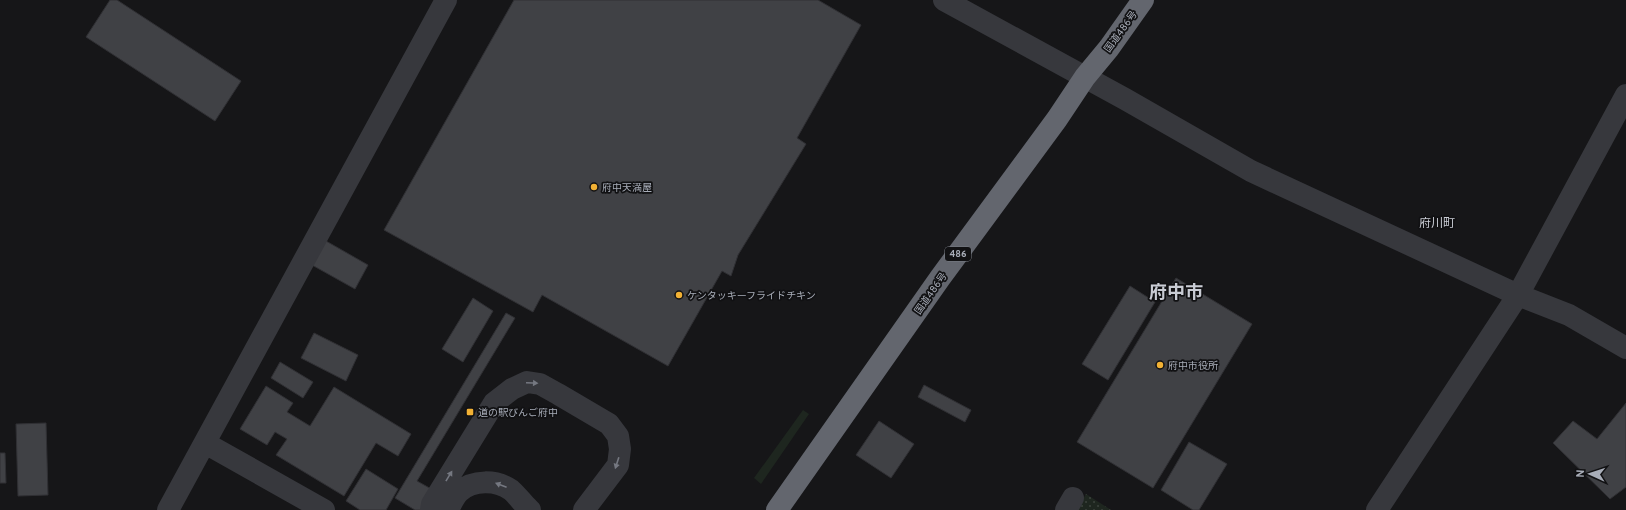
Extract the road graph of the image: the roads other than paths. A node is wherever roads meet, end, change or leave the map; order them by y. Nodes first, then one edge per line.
1 (446, 0) edge
2 (944, 0) edge
3 (1143, 0) edge
4 (1084, 77) junction
5 (1626, 95) edge
6 (1518, 295) junction
7 (1626, 348) edge
8 (205, 443) junction
9 (168, 510) edge
10 (324, 510) edge
11 (432, 510) edge
12 (448, 510) edge
13 (530, 510) edge
14 (584, 510) edge
15 (777, 510) edge
16 (1377, 510) edge

1 - 8 street
2 - 4 street
3 - 4 highway, 国道486号 / 486
4 - 6 street
4 - 15 highway, 国道486号 / 486
5 - 6 street
6 - 7 street
6 - 16 street
8 - 9 street
8 - 10 street
11 -> 14 street
13 -> 12 street

